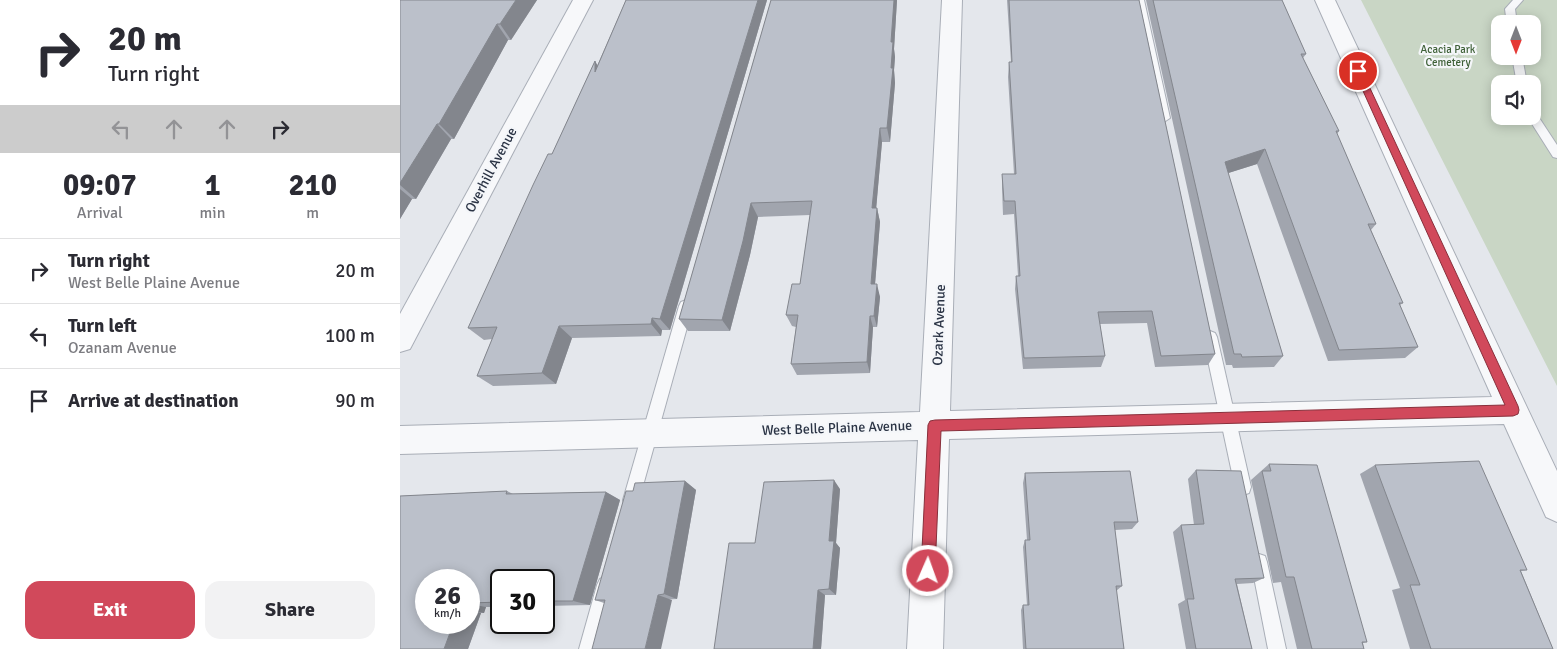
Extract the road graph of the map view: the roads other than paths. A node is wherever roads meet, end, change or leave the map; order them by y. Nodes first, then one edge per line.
1 (583, 0) edge
2 (952, 0) edge
3 (1139, 0) edge
4 (1325, 0) edge
5 (1518, 0) edge
6 (1511, 15) edge
7 (1538, 125) edge
8 (1168, 134) edge
9 (1557, 154) edge
10 (691, 288) edge
11 (1208, 327) edge
12 (400, 340) edge
13 (1513, 410) junction
14 (1228, 418) junction
15 (935, 425) junction
16 (650, 433) junction
17 (400, 440) edge
18 (1246, 504) edge
19 (1557, 506) edge
20 (628, 509) edge
21 (1257, 553) edge
22 (609, 574) edge
23 (588, 649) edge
24 (925, 649) edge
25 (1277, 649) edge

1 - 12 street, Overhill Avenue
2 - 15 street, Ozark Avenue
3 - 8 lane
4 - 13 street
5 - 6 lane
7 - 9 lane
10 - 16 lane
11 - 14 lane
13 - 14 street, West Belle Plaine Avenue
13 - 19 street
14 - 15 street, West Belle Plaine Avenue
14 - 18 lane
15 - 16 street, West Belle Plaine Avenue
15 - 24 street, Ozark Avenue
16 - 17 street, West Belle Plaine Avenue
16 - 20 lane
21 - 25 lane
22 - 23 lane

